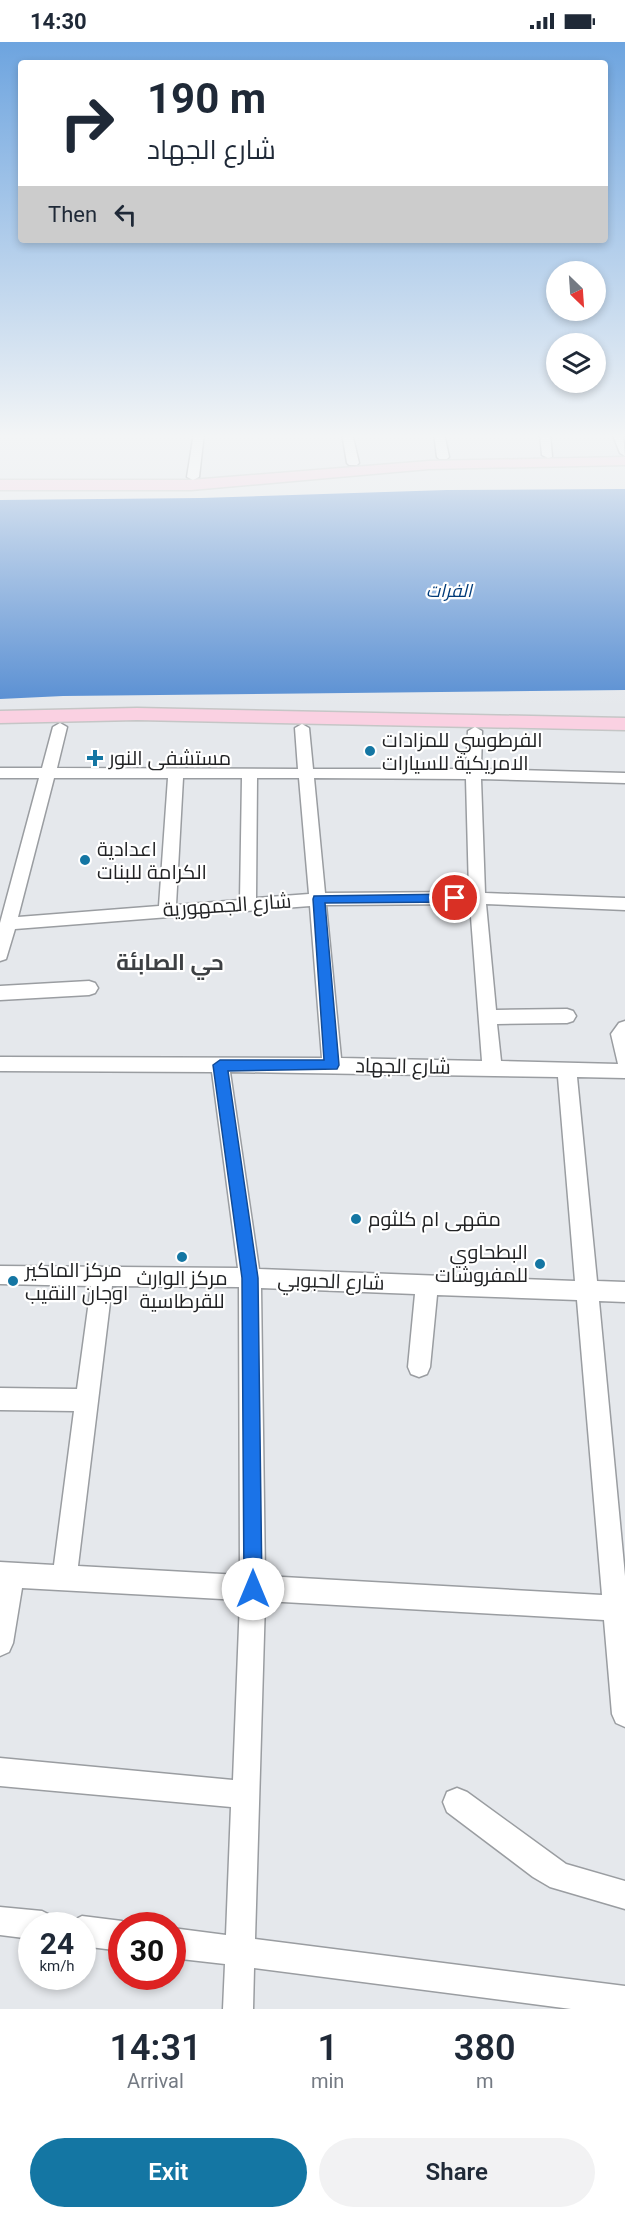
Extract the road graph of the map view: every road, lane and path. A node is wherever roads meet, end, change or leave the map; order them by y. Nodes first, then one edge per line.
1 (0, 717) edge
2 (394, 724) junction
3 (625, 724) edge
4 (60, 727) junction
5 (302, 728) junction
6 (0, 729) edge
7 (475, 731) junction
8 (625, 735) edge
9 (0, 772) edge
10 (49, 772) junction
11 (176, 773) junction
12 (250, 774) junction
13 (307, 774) junction
14 (472, 774) junction
15 (625, 778) edge
16 (478, 898) junction
17 (319, 899) junction
18 (248, 903) junction
19 (625, 904) edge
20 (167, 909) junction
21 (8, 924) junction
22 (0, 955) edge
23 (89, 988) dead end
24 (0, 993) edge
25 (567, 1016) dead end
26 (488, 1017) junction
27 (625, 1028) edge
28 (625, 1059) edge
29 (0, 1064) edge
30 (220, 1065) junction
31 (332, 1065) junction
32 (492, 1067) junction
33 (567, 1069) junction
34 (625, 1071) edge
35 (0, 1275) edge
36 (103, 1275) junction
37 (250, 1278) junction
38 (427, 1283) junction
39 (588, 1290) junction
40 (625, 1292) edge
41 (419, 1367) dead end
42 (0, 1399) edge
43 (87, 1400) junction
44 (6, 1575) edge
45 (64, 1579) junction
46 (253, 1589) junction
47 (620, 1608) edge
48 (0, 1643) edge
49 (625, 1714) edge
50 (0, 1772) edge
51 (246, 1795) junction
52 (457, 1802) dead end
53 (625, 1895) edge
54 (0, 1921) edge
55 (18, 1923) edge
56 (186, 1945) edge
57 (241, 1952) junction
58 (625, 2001) edge
59 (237, 2009) edge

1 - 2 main road
2 - 3 main road
2 - 5 main road
2 - 7 main road
4 - 5 main road
4 - 6 main road
4 - 10 street
5 - 13 street
7 - 8 main road
7 - 14 street
9 - 10 street
10 - 11 street
10 - 21 street
11 - 12 street
11 - 20 street
12 - 13 street
12 - 18 street
13 - 14 street
13 - 17 street
14 - 15 street
14 - 16 street
16 - 17 street, شارع الجمهورية
16 - 19 street, شارع الجمهورية
16 - 26 street
17 - 18 street, شارع الجمهورية
17 - 31 street
18 - 20 street, شارع الجمهورية
20 - 21 street, شارع الجمهورية
21 - 22 street
23 - 24 street
25 - 26 street
26 - 32 street
27 - 28 street
29 - 30 street, شارع الجهاد
30 - 31 street, شارع الجهاد
30 - 37 street
31 - 32 street, شارع الجهاد
32 - 33 street, شارع الجهاد
33 - 34 street, شارع الجهاد
33 - 39 street
35 - 36 street, شارع الحبوبي
36 - 37 street, شارع الحبوبي
36 - 43 street
37 - 38 street, شارع الحبوبي
37 - 46 street
38 - 39 street, شارع الحبوبي
38 - 41 street
39 - 40 street, شارع الحبوبي
39 - 47 street
42 - 43 street
43 - 45 street
44 - 45 street
44 - 48 street
45 - 46 street
46 - 47 street
46 - 51 street
47 - 49 street
50 - 51 street
51 - 57 street
52 - 53 street
54 - 55 street
56 - 57 street
57 - 58 street
57 - 59 street

